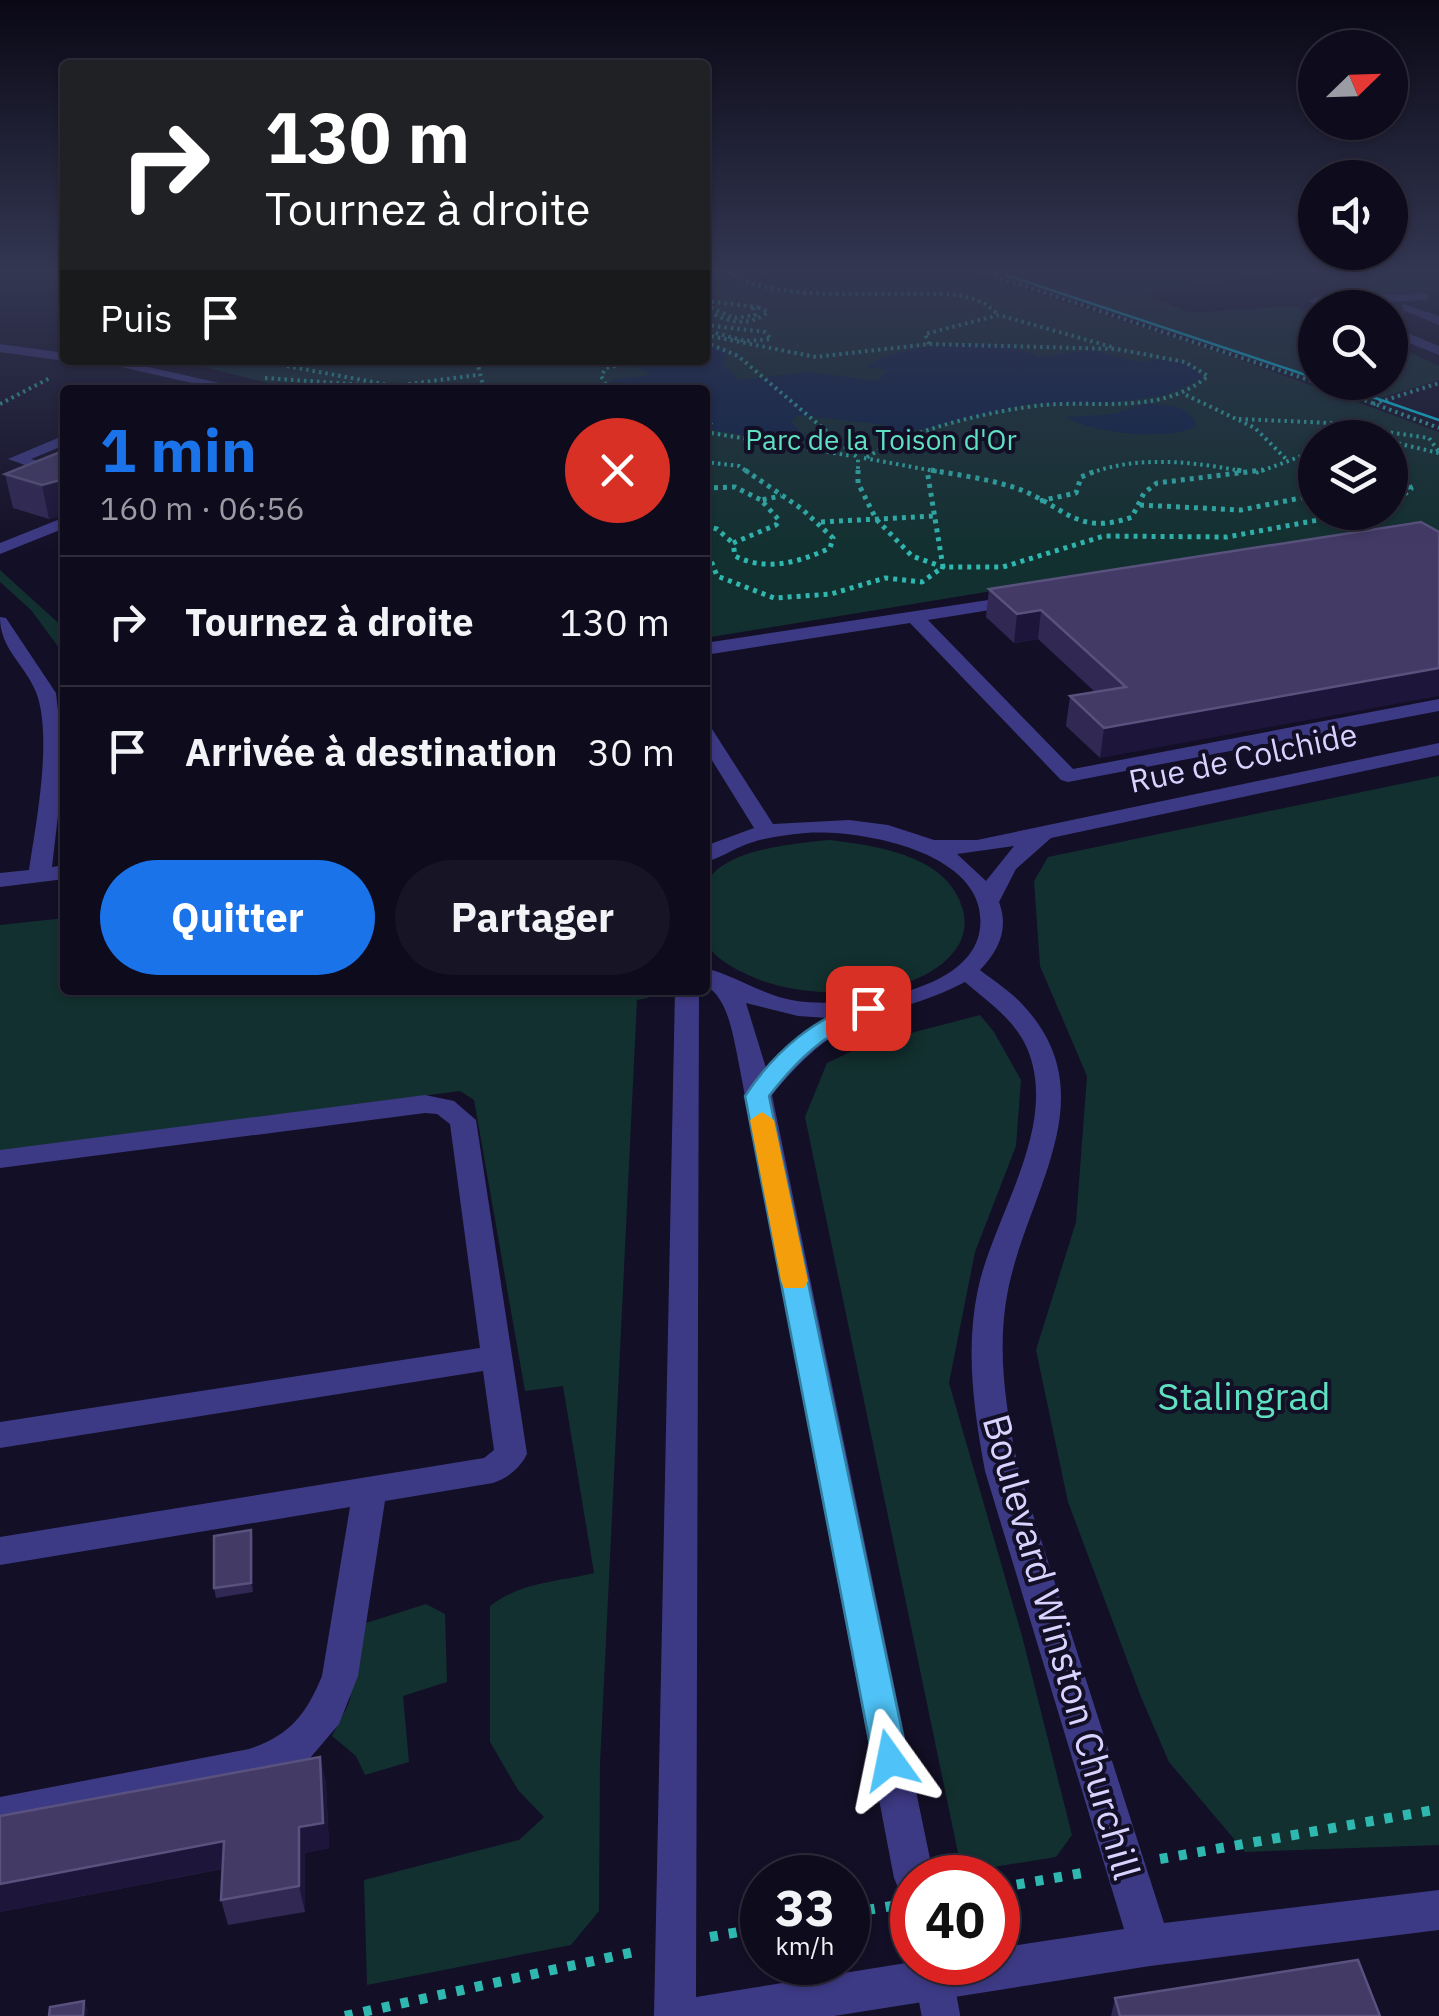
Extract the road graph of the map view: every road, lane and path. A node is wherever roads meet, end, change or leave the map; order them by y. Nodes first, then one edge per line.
1 (128, 366) edge
2 (285, 366) edge
3 (476, 366) edge
4 (615, 366) edge
5 (750, 366) edge
6 (1194, 366) edge
7 (1267, 366) edge
8 (58, 372) dead end
9 (477, 375) junction
10 (1298, 376) edge
11 (1439, 383) edge
12 (220, 385) edge
13 (250, 385) edge
14 (360, 385) edge
15 (379, 385) edge
16 (413, 385) edge
17 (482, 385) edge
18 (606, 385) edge
19 (1185, 394) junction
20 (1360, 400) edge
21 (0, 404) edge
22 (1370, 404) junction
23 (1239, 418) junction
24 (1298, 422) edge
25 (1439, 428) edge
26 (710, 432) edge
27 (1408, 435) edge
28 (60, 442) edge
29 (1408, 446) edge
30 (1439, 452) edge
31 (856, 456) junction
32 (1298, 456) edge
33 (866, 458) junction
34 (1288, 460) junction
35 (710, 463) edge
36 (60, 470) edge
37 (927, 470) junction
38 (1252, 474) junction
39 (710, 488) edge
40 (781, 496) junction
41 (1298, 498) edge
42 (761, 500) junction
43 (1038, 501) junction
44 (1140, 505) junction
45 (934, 516) junction
46 (876, 520) junction
47 (820, 522) junction
48 (60, 524) edge
49 (1298, 524) edge
50 (710, 527) edge
51 (733, 543) junction
52 (0, 549) edge
53 (710, 557) edge
54 (942, 567) junction
55 (1050, 596) edge
56 (914, 618) junction
57 (0, 622) edge
58 (710, 648) edge
59 (56, 692) edge
60 (1439, 706) edge
61 (710, 741) edge
62 (1439, 750) edge
63 (766, 830) junction
64 (1060, 830) junction
65 (929, 846) junction
66 (710, 851) edge
67 (60, 872) edge
68 (40, 874) junction
69 (0, 880) edge
70 (988, 901) junction
71 (966, 971) junction
72 (716, 981) edge
73 (687, 995) edge
74 (868, 1008) junction
75 (757, 1096) junction
76 (0, 1160) edge
77 (497, 1357) junction
78 (0, 1435) edge
79 (370, 1490) junction
80 (0, 1551) edge
81 (1439, 1809) edge
82 (0, 1815) edge
83 (909, 1855) edge
84 (1124, 1866) junction
85 (1020, 1884) edge
86 (1439, 1910) edge
87 (740, 1932) edge
88 (678, 1943) junction
89 (1150, 1945) junction
90 (936, 1985) edge
91 (345, 2016) edge
92 (675, 2016) edge
93 (701, 2016) edge
94 (942, 2016) edge

1 - 12 street
2 - 15 path
3 - 9 path
4 - 18 path
5 - 31 path
6 - 19 path
7 - 10 path
8 - 21 path
9 - 16 path
9 - 17 path
11 - 22 path
13 - 14 path
19 - 23 path
19 - 33 path
20 - 22 path
22 - 25 path
23 - 24 path
23 - 34 path
26 - 31 path
27 - 30 path
28 - 36 street
29 - 30 path
31 - 33 path
31 - 46 path
32 - 34 path
33 - 37 path
34 - 38 path
35 - 40 path
37 - 43 path
37 - 45 path
38 - 43 path
38 - 44 path
39 - 42 path
40 - 42 path
40 - 47 path
41 - 44 path
42 - 51 path
43 - 44 path
45 - 46 path
45 - 54 path
46 - 47 path
46 - 54 path
47 - 51 path
48 - 52 street
49 - 54 path
50 - 51 path
53 - 54 path
55 - 56 street
56 - 58 street
56 - 60 street
57 - 59 street
59 - 68 street
61 - 63 street
62 - 64 street, Rue de Colchide
63 - 65 street
63 - 66 street
64 - 65 street, Rue de Colchide
64 - 70 street, Rue de Colchide
65 - 70 street
67 - 68 street
68 - 69 street
70 - 71 street
71 - 74 street
71 - 84 street, Boulevard Winston Churchill
72 - 74 street
72 - 75 street
73 - 88 street
74 - 75 street
75 - 83 street
76 - 77 street
77 - 78 street
77 - 79 street
79 - 80 street
79 - 82 street
81 - 84 path
84 - 85 path
84 - 89 street, Boulevard Winston Churchill
86 - 89 street
87 - 88 path
88 - 91 path
88 - 92 street
89 - 93 street
90 - 94 street, bridge

